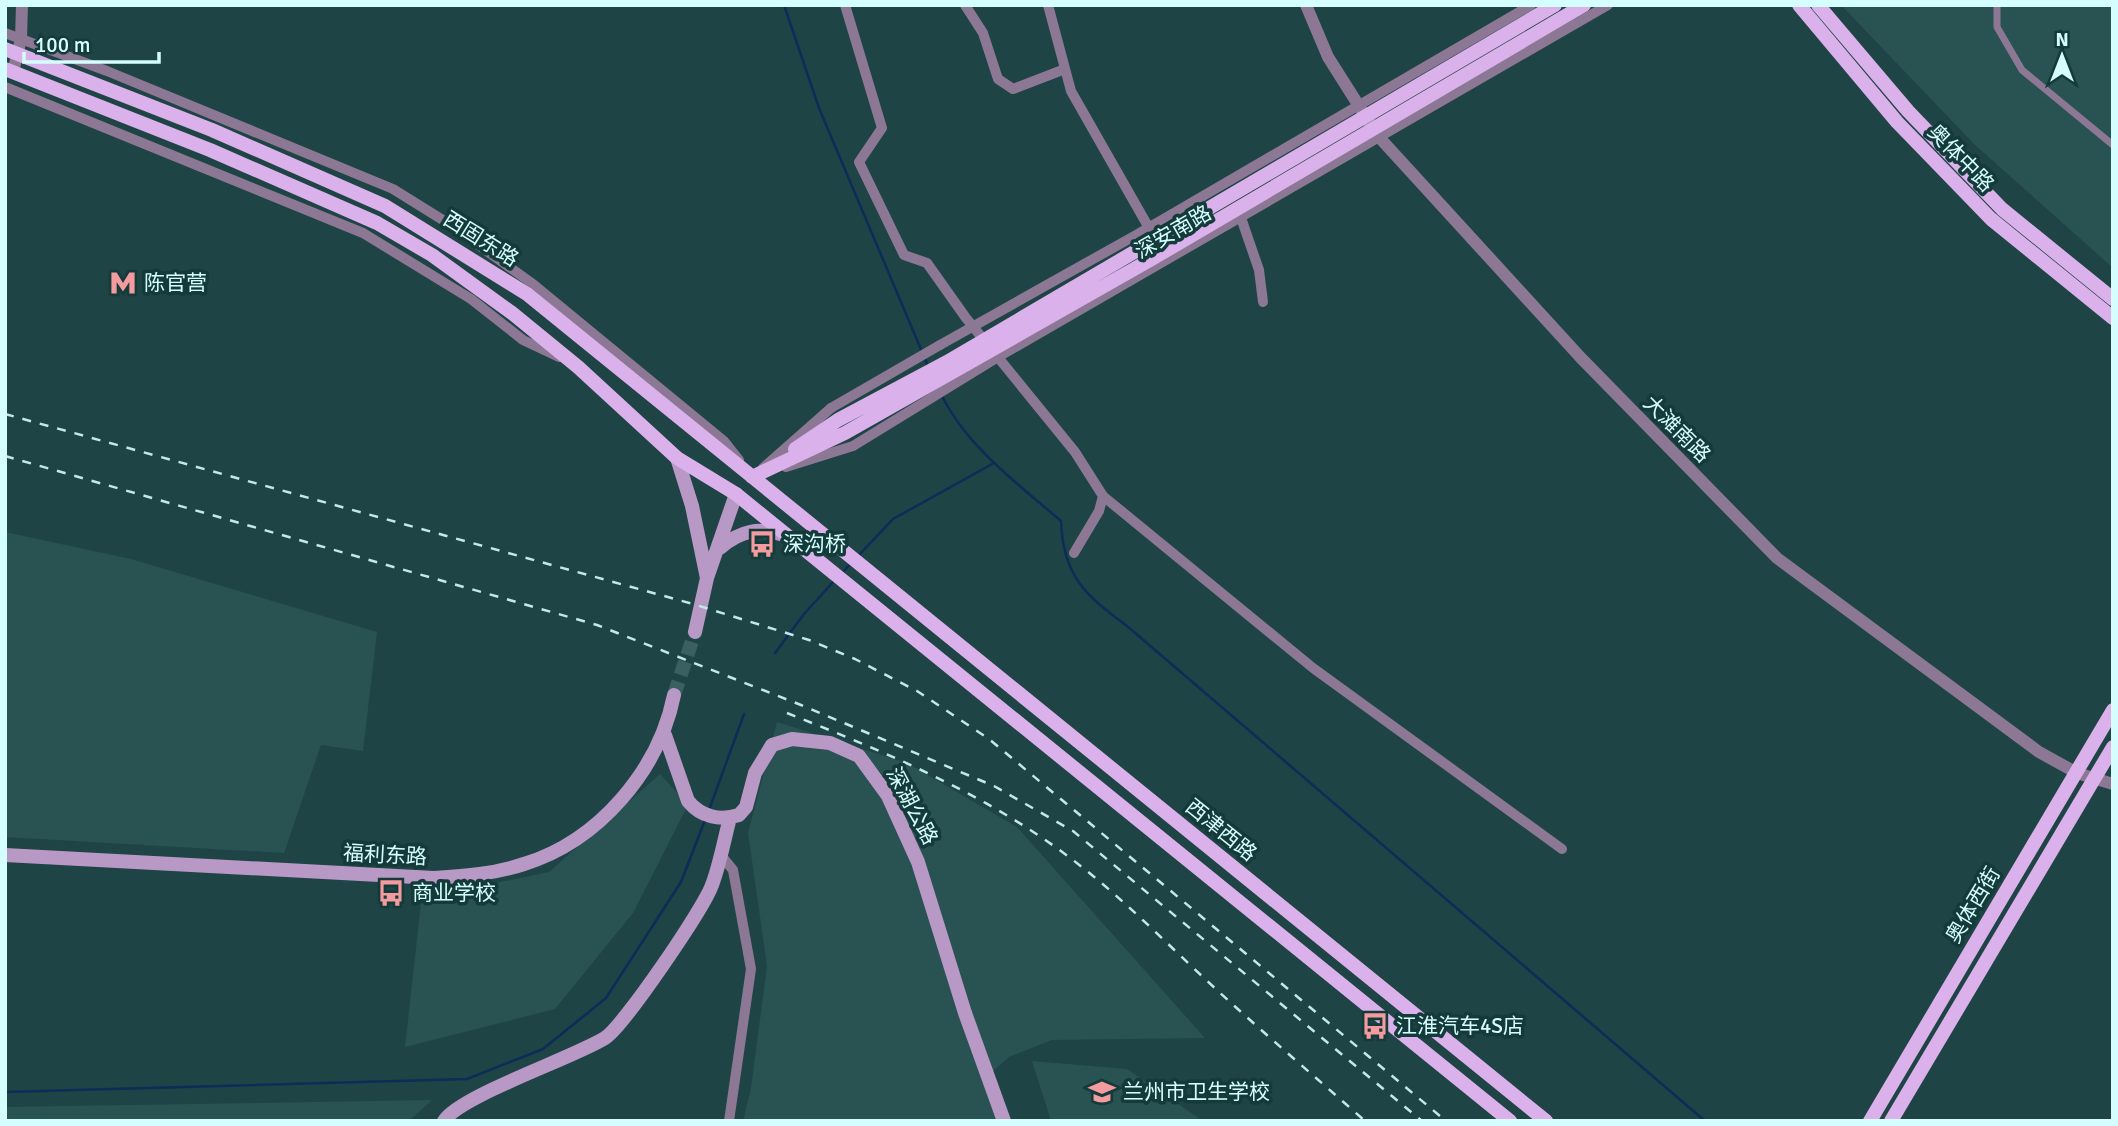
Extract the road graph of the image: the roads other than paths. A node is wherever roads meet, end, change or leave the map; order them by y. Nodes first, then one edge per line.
1 (22, 5) edge
2 (845, 5) edge
3 (965, 5) edge
4 (1048, 5) edge
5 (1306, 5) edge
6 (1531, 5) edge
7 (1555, 5) edge
8 (1584, 5) edge
9 (1608, 5) edge
10 (1799, 5) edge
11 (1818, 5) edge
12 (1997, 5) edge
13 (5, 33) edge
14 (21, 39) junction
15 (12, 52) edge
16 (1065, 69) junction
17 (9, 70) edge
18 (6, 87) edge
19 (1369, 122) junction
20 (2113, 145) edge
21 (1239, 212) junction
22 (1149, 228) junction
23 (2027, 229) junction
24 (2019, 242) junction
25 (2113, 299) edge
26 (1263, 302) dead end
27 (2113, 318) edge
28 (975, 326) junction
29 (992, 348) junction
30 (578, 367) junction
31 (952, 372) junction
32 (838, 420) junction
33 (677, 458) junction
34 (752, 478) junction
35 (736, 494) junction
36 (1103, 496) junction
37 (784, 535) junction
38 (719, 548) junction
39 (1074, 553) dead end
40 (869, 572) joint
41 (708, 578) junction
42 (695, 632) tunnel mouth
43 (674, 695) tunnel mouth
44 (2113, 710) edge
45 (665, 735) junction
46 (2113, 747) edge
47 (2077, 772) junction
48 (2095, 778) junction
49 (2113, 783) edge
50 (730, 818) junction
51 (1562, 849) dead end
52 (720, 854) junction
53 (5, 855) edge
54 (444, 1121) edge
55 (729, 1121) edge
56 (1004, 1121) edge
57 (1510, 1121) edge
58 (1546, 1121) edge
59 (1870, 1121) edge
60 (1891, 1121) edge

1 - 14 street
2 - 28 street
3 - 16 street
4 - 16 street
5 - 19 street, 大滩南路
6 - 19 street, 深安南路
7 - 19 main road, 深安南路
8 - 19 main road, 深安南路
9 - 19 street, 深安南路
10 - 24 main road, 奥体中路
11 - 23 main road, 奥体中路
12 - 20 street
13 - 14 street
14 - 15 street
14 - 34 street
15 - 17 street
15 - 34 main road, 西固东路
16 - 22 street
17 - 18 street
17 - 30 main road, 西固东路
18 - 30 street
19 - 21 main road, 深安南路
19 - 22 street, 深安南路
19 - 29 main road, 深安南路
19 - 47 street, 大滩南路
21 - 26 street
21 - 29 main road, 深安南路
22 - 28 street, 深安南路
23 - 24 street
23 - 25 main road, 奥体中路
24 - 27 main road, 奥体中路
28 - 29 street
28 - 32 street, 深安南路, bridge
29 - 31 main road, 深安南路
29 - 36 street
30 - 33 main road, 西固东路
31 - 32 main road, 深安南路
31 - 34 street, 深安南路
32 - 34 main road, 深安南路
32 - 34 street, 深安南路
33 - 35 main road, 西固东路
33 - 41 main road
34 - 35 main road
34 - 40 main road, 西固东路
35 - 37 main road, 西固东路
35 - 38 main road
36 - 39 street
36 - 51 street
37 - 38 main road
37 - 57 main road, 西固东路
38 - 41 main road
40 - 58 main road, 西津西路
41 - 42 main road
43 - 45 main road, 福利东路
44 - 47 main road, 奥体西街
45 - 50 main road
45 - 53 main road, 福利东路
46 - 48 main road, 奥体西街
47 - 48 street, 大滩南路
47 - 59 main road, 奥体西街
48 - 49 street, 大滩南路
48 - 60 main road, 奥体西街
50 - 52 main road
50 - 56 main road, 深湖公路
52 - 54 main road
52 - 55 street

